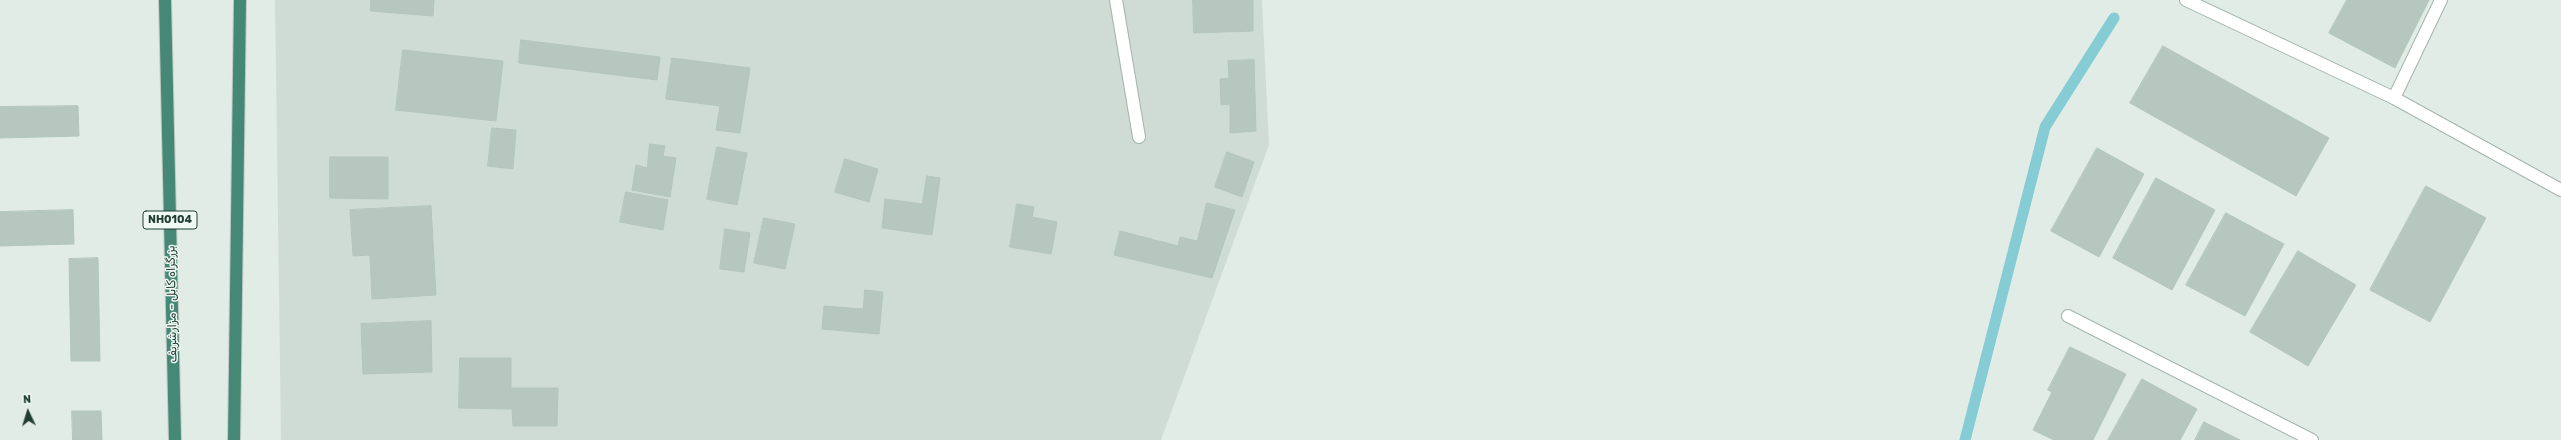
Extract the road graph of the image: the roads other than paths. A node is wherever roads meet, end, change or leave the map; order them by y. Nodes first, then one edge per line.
1 (165, 0) edge
2 (240, 0) edge
3 (1116, 0) edge
4 (2186, 0) edge
5 (2441, 0) edge
6 (2394, 98) junction
7 (1138, 137) dead end
8 (2561, 190) edge
9 (2068, 316) dead end
10 (175, 440) edge
11 (234, 440) edge
12 (2312, 440) edge

1 - 10 highway, بزرگراه کابل - مزارشریف / NH0104
2 - 11 highway
3 - 7 street
4 - 6 street
5 - 6 street
6 - 8 street
9 - 12 street

